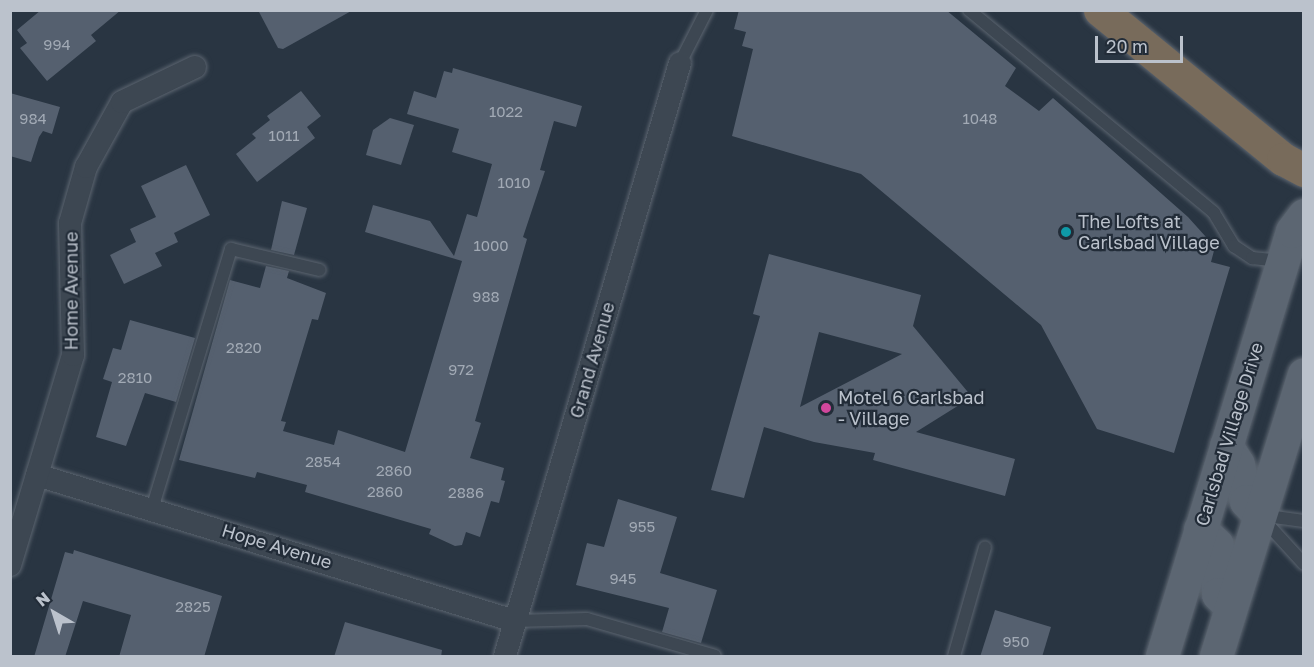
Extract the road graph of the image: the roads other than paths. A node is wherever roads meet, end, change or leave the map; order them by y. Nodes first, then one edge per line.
1 (707, 10) edge
2 (969, 10) edge
3 (1100, 10) edge
4 (680, 63) joint
5 (195, 67) dead end
6 (1304, 170) edge
7 (1304, 215) edge
8 (1283, 261) junction
9 (320, 270) dead end
10 (1304, 374) edge
11 (1226, 445) junction
12 (37, 475) junction
13 (152, 509) junction
14 (1259, 515) junction
15 (1304, 521) edge
16 (1200, 529) junction
17 (986, 547) dead end
18 (1304, 564) edge
19 (10, 565) edge
20 (1231, 607) junction
21 (515, 621) junction
22 (505, 657) edge
23 (715, 657) edge
24 (954, 657) edge
25 (1162, 657) edge
26 (1216, 657) edge

1 - 4 lane
2 - 8 lane
3 - 6 highway
4 - 21 street, Grand Avenue
5 - 12 street, Home Avenue
7 - 8 main road, Carlsbad Village Drive
8 - 11 main road, Carlsbad Village Drive
9 - 13 lane
10 - 14 main road
11 - 14 main road
11 - 16 main road, Carlsbad Village Drive
12 - 13 street, Hope Avenue
12 - 19 street, Home Avenue
13 - 21 street, Hope Avenue
14 - 15 lane
14 - 18 lane
14 - 20 main road
16 - 20 main road
16 - 25 main road, Carlsbad Village Drive
17 - 24 lane
20 - 26 main road
21 - 22 street, Grand Avenue
21 - 23 lane

